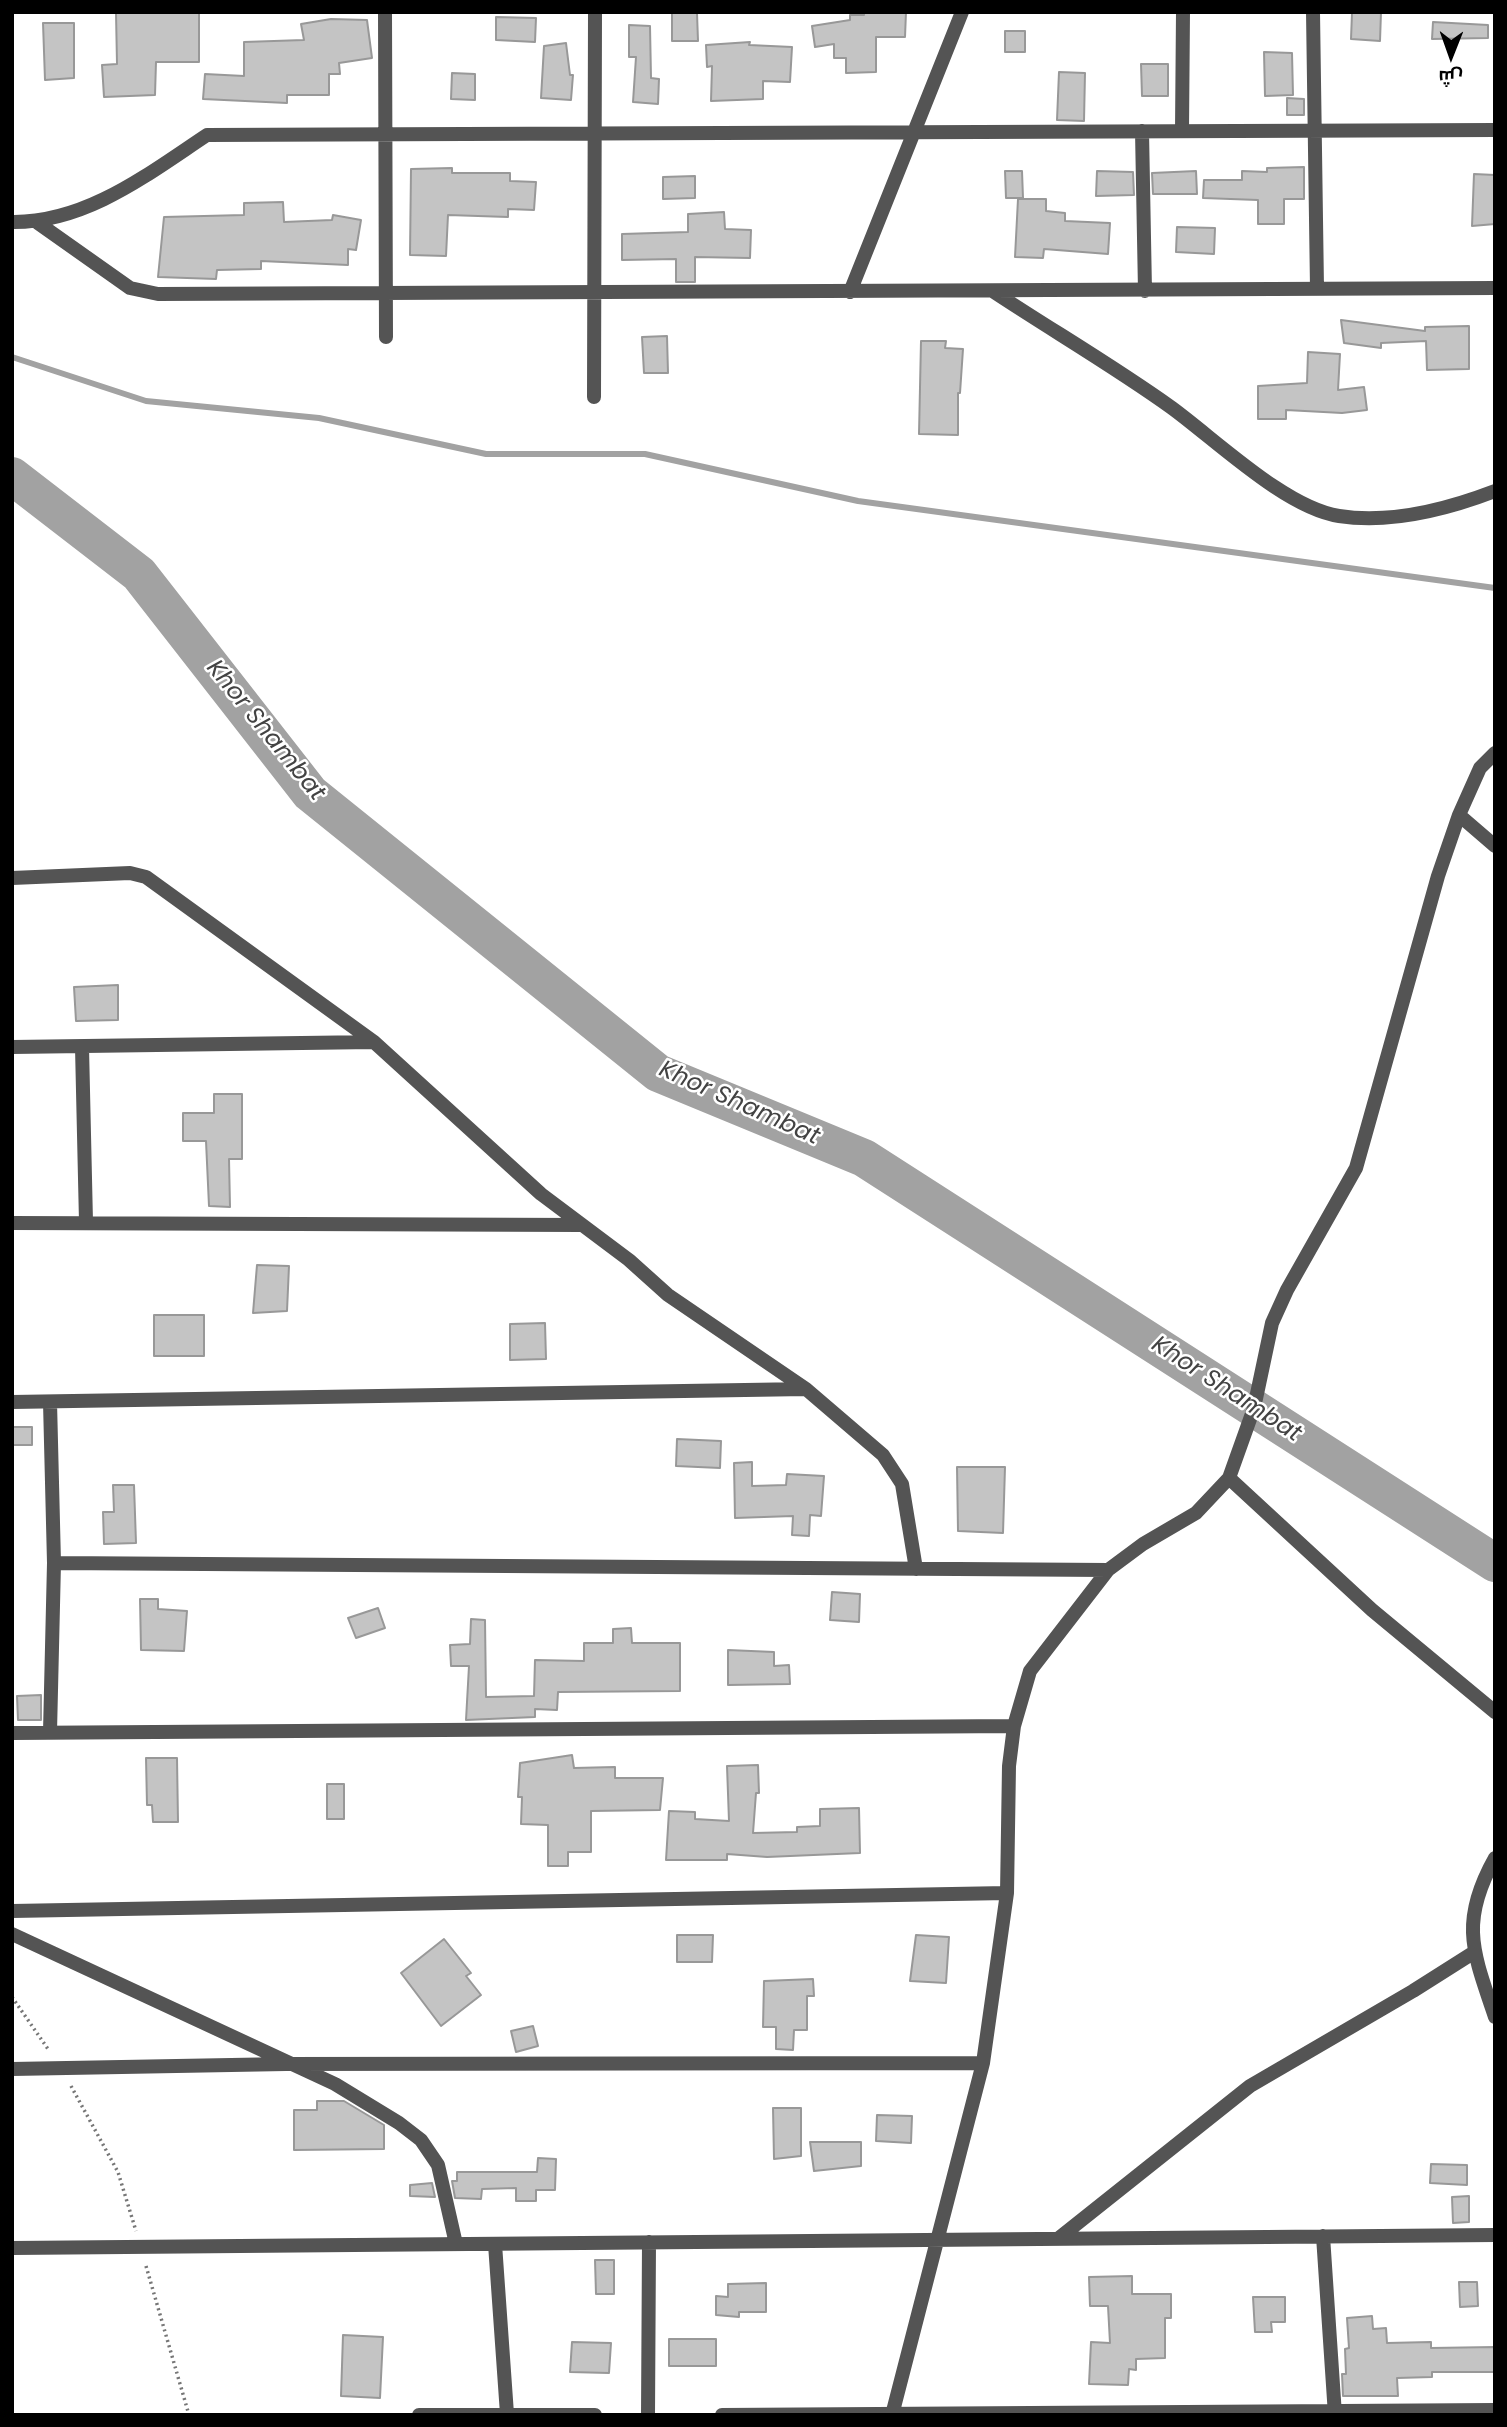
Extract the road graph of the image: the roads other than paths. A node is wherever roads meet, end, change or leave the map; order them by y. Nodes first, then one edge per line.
1 (385, 12) edge
2 (595, 12) edge
3 (962, 12) edge
4 (1183, 12) edge
5 (1313, 12) edge
6 (1314, 128) junction
7 (1182, 130) junction
8 (1495, 130) edge
9 (1142, 131) junction
10 (914, 132) junction
11 (595, 133) junction
12 (385, 134) junction
13 (12, 222) edge
14 (37, 223) junction
15 (1317, 288) junction
16 (1495, 288) edge
17 (1145, 290) junction
18 (850, 292) junction
19 (993, 292) junction
20 (386, 293) junction
21 (594, 293) junction
22 (386, 337) dead end
23 (594, 397) dead end
24 (1495, 491) edge
25 (1495, 753) edge
26 (1459, 815) junction
27 (1495, 846) edge
28 (12, 878) edge
29 (374, 1042) junction
30 (12, 1047) edge
31 (82, 1047) junction
32 (86, 1222) junction
33 (12, 1223) edge
34 (581, 1225) junction
35 (806, 1389) junction
36 (12, 1402) edge
37 (50, 1402) junction
38 (1229, 1478) junction
39 (54, 1563) junction
40 (916, 1569) junction
41 (1108, 1570) junction
42 (1495, 1712) edge
43 (1014, 1726) junction
44 (50, 1732) junction
45 (12, 1733) edge
46 (1495, 1858) edge
47 (1007, 1893) junction
48 (12, 1911) edge
49 (12, 1934) edge
50 (1473, 1952) junction
51 (1495, 2017) edge
52 (983, 2063) junction
53 (286, 2064) junction
54 (12, 2069) edge
55 (1495, 2235) edge
56 (1323, 2236) junction
57 (1059, 2238) junction
58 (935, 2239) junction
59 (649, 2242) junction
60 (456, 2244) junction
61 (495, 2244) junction
62 (12, 2248) edge
63 (1495, 2410) edge
64 (1335, 2413) edge
65 (507, 2414) edge
66 (419, 2415) edge
67 (595, 2415) edge
68 (648, 2415) edge
69 (722, 2415) edge
70 (892, 2415) edge

1 - 12 street
2 - 11 street
3 - 10 street
4 - 7 street
5 - 6 street
6 - 7 street
6 - 8 street
6 - 15 street
7 - 9 street
9 - 10 street
9 - 17 street
10 - 11 street
10 - 18 street
11 - 12 street
11 - 21 street
12 - 14 street
12 - 20 street
13 - 14 street
14 - 20 street
15 - 16 street
15 - 17 street
17 - 19 street
18 - 19 street
18 - 21 street
19 - 24 street
20 - 21 street
20 - 22 street
21 - 23 street
25 - 26 street
26 - 27 street
26 - 38 street
28 - 29 street
29 - 31 street
29 - 34 street
30 - 31 street
31 - 32 street
32 - 33 street
32 - 34 street
34 - 35 street
35 - 37 street
35 - 40 street
36 - 37 street
37 - 39 street
38 - 41 street
38 - 42 street
39 - 40 street
39 - 44 street
40 - 41 street
41 - 43 street
43 - 44 street
43 - 47 street
44 - 45 street
46 - 50 street
47 - 48 street
47 - 52 street
49 - 53 street
50 - 51 street
50 - 57 street
52 - 53 street
52 - 58 street
53 - 54 street
53 - 60 street
55 - 56 street
56 - 57 street
56 - 64 street
57 - 58 street
58 - 59 street
58 - 70 street
59 - 61 street
59 - 68 street
60 - 61 street
60 - 62 street
61 - 65 street
63 - 64 street
64 - 70 street
65 - 66 street
65 - 67 street
69 - 70 street

